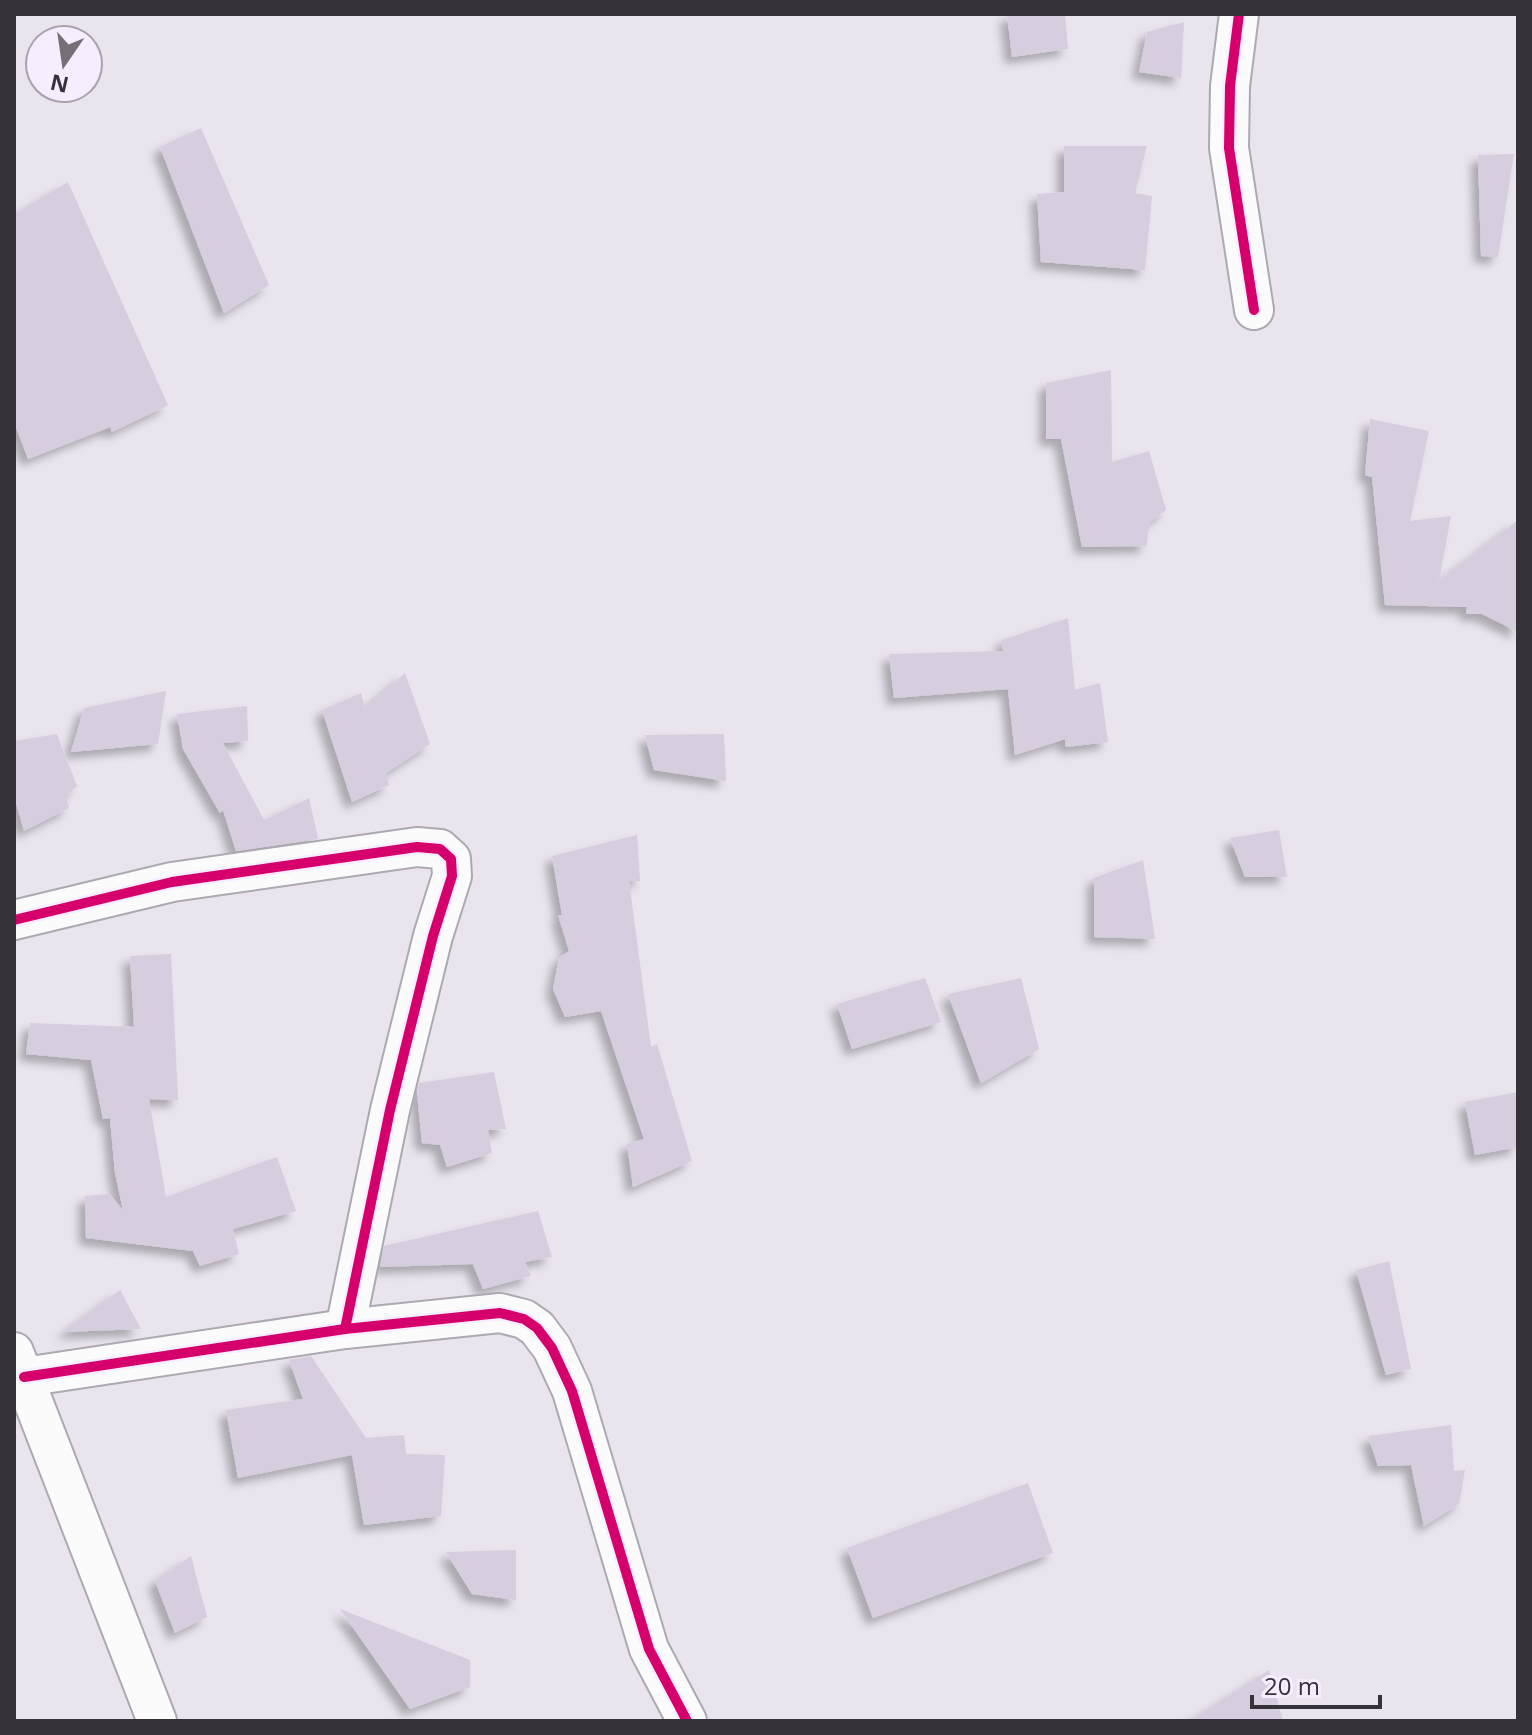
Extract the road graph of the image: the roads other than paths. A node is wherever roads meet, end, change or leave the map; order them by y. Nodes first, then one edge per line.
1 (1239, 14) edge
2 (1254, 310) dead end
3 (14, 920) edge
4 (345, 1329) junction
5 (19, 1364) edge
6 (157, 1721) edge
7 (687, 1721) edge

1 - 2 street
3 - 4 street
4 - 5 street
4 - 7 street
5 - 6 street

